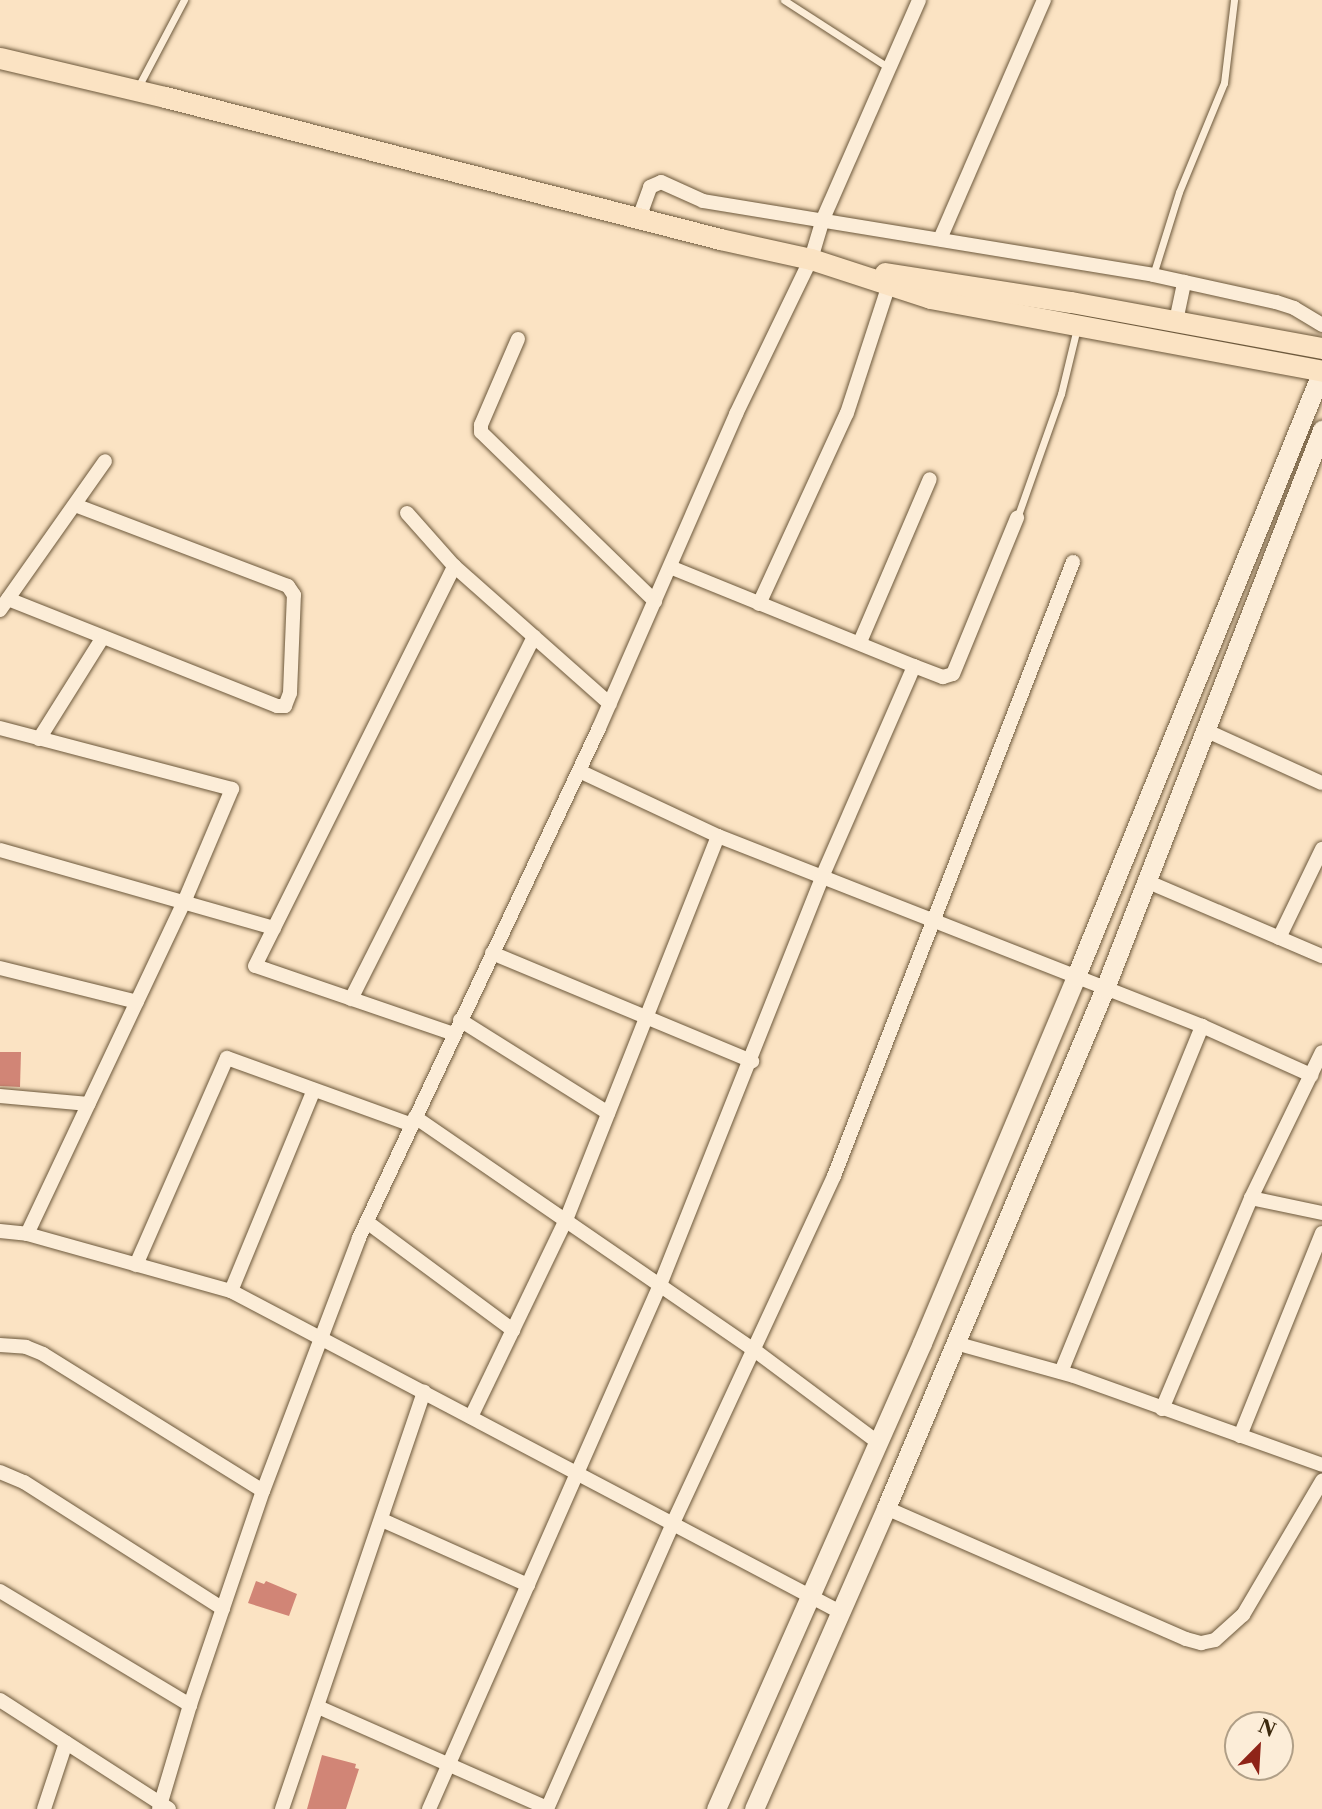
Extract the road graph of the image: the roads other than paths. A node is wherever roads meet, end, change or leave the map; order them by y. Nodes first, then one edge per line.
1 (184, 0) edge
2 (784, 0) edge
3 (919, 0) edge
4 (1044, 0) edge
5 (1234, 0) edge
6 (0, 58) edge
7 (889, 68) junction
8 (136, 90) junction
9 (639, 218) junction
10 (823, 219) junction
11 (940, 239) junction
12 (811, 259) junction
13 (1153, 275) junction
14 (891, 279) junction
15 (1184, 282) junction
16 (1176, 321) junction
17 (1077, 326) junction
18 (1322, 326) edge
19 (518, 339) dead end
20 (1322, 348) edge
21 (1322, 371) edge
22 (1322, 430) edge
23 (105, 461) dead end
24 (930, 479) dead end
25 (75, 505) junction
26 (407, 513) dead end
27 (1017, 518) joint
28 (1073, 562) dead end
29 (454, 566) junction
30 (670, 567) junction
31 (655, 601) junction
32 (760, 604) junction
33 (4, 605) edge
34 (103, 637) junction
35 (534, 637) junction
36 (860, 642) junction
37 (914, 666) junction
38 (610, 704) junction
39 (0, 728) edge
40 (1205, 730) junction
41 (39, 739) junction
42 (579, 771) junction
43 (1322, 783) edge
44 (719, 836) junction
45 (1322, 849) edge
46 (0, 850) edge
47 (822, 877) junction
48 (1146, 881) junction
49 (184, 902) junction
50 (934, 921) junction
51 (274, 928) junction
52 (1279, 938) junction
53 (492, 953) junction
54 (1322, 956) edge
55 (0, 968) edge
56 (1076, 976) junction
57 (1105, 988) junction
58 (351, 999) junction
59 (137, 1002) junction
60 (648, 1017) junction
61 (460, 1020) junction
62 (1202, 1026) junction
63 (454, 1034) junction
64 (1322, 1052) edge
65 (752, 1061) junction
66 (1311, 1075) junction
67 (314, 1090) junction
68 (0, 1096) edge
69 (89, 1104) junction
70 (608, 1113) junction
71 (413, 1121) junction
72 (1251, 1198) junction
73 (1322, 1213) edge
74 (566, 1220) junction
75 (367, 1222) junction
76 (0, 1231) edge
77 (1322, 1233) edge
78 (27, 1234) junction
79 (136, 1265) junction
80 (660, 1285) junction
81 (231, 1291) junction
82 (513, 1330) junction
83 (319, 1338) junction
84 (955, 1343) junction
85 (0, 1345) edge
86 (753, 1349) junction
87 (1061, 1372) junction
88 (424, 1391) junction
89 (1161, 1409) junction
90 (471, 1417) junction
91 (1240, 1436) junction
92 (876, 1441) junction
93 (1322, 1465) edge
94 (0, 1472) edge
95 (578, 1473) junction
96 (1322, 1481) edge
97 (263, 1491) junction
98 (886, 1508) junction
99 (382, 1520) junction
100 (673, 1522) junction
101 (528, 1585) junction
102 (0, 1591) edge
103 (809, 1598) junction
104 (223, 1609) junction
105 (840, 1612) junction
106 (0, 1700) edge
107 (190, 1705) junction
108 (318, 1707) junction
109 (66, 1743) junction
110 (448, 1766) junction
111 (163, 1807) edge
112 (44, 1809) edge
113 (282, 1809) edge
114 (429, 1809) edge
115 (547, 1809) edge
116 (716, 1809) edge
117 (754, 1809) edge

1 - 8 lane
2 - 7 lane
3 - 7 street
4 - 11 street
5 - 13 lane
6 - 8 main road
7 - 10 street
8 - 9 main road
9 - 10 street
9 - 12 main road
10 - 11 street
10 - 12 street
11 - 13 street
12 - 14 main road
12 - 30 street
13 - 15 street
14 - 16 main road
14 - 17 main road
14 - 32 street
15 - 16 street
15 - 18 street
16 - 20 main road
17 - 21 main road
17 - 27 lane
19 - 31 street
21 - 56 main road
22 - 40 main road
23 - 25 street
24 - 36 street
25 - 33 street
25 - 34 street
26 - 29 street
27 - 37 street
28 - 50 street
29 - 35 street
29 - 51 street
30 - 31 street
30 - 32 street
31 - 38 street
32 - 36 street
33 - 34 street
34 - 41 street
35 - 38 street
35 - 58 street
36 - 37 street
37 - 47 street
38 - 42 street
39 - 41 street
40 - 43 street
40 - 48 main road
41 - 49 street
42 - 44 street
42 - 53 street
44 - 47 street
44 - 60 street
45 - 52 street
46 - 49 street
47 - 50 street
47 - 65 street
48 - 52 street
48 - 57 main road
49 - 51 street
49 - 59 street
50 - 56 street
50 - 86 street
51 - 58 street
52 - 54 street
53 - 60 street
53 - 61 street
55 - 59 street
56 - 57 street
56 - 92 main road
57 - 62 street
57 - 84 main road
58 - 63 street
59 - 69 street
60 - 65 street
60 - 70 street
61 - 63 street
61 - 70 street
62 - 66 street
62 - 87 street
63 - 71 street
64 - 66 street
65 - 80 street
66 - 72 street
67 - 71 street
67 - 79 street
67 - 81 street
68 - 69 street
69 - 78 street
70 - 74 street
71 - 74 street
71 - 75 street
72 - 73 street
72 - 89 street
74 - 80 street
74 - 82 street
75 - 82 street
75 - 83 street
76 - 78 street
77 - 91 street
78 - 79 street
79 - 81 street
80 - 86 street
80 - 95 street
81 - 83 street
82 - 90 street
83 - 88 street
83 - 97 street
84 - 87 street
84 - 98 main road
85 - 97 street
86 - 92 street
86 - 100 street
87 - 89 street
88 - 90 street
88 - 99 street
89 - 91 street
90 - 95 street
91 - 93 street
92 - 103 main road
94 - 104 street
95 - 100 street
95 - 101 street
96 - 98 street
97 - 104 street
98 - 105 main road
99 - 101 street
99 - 108 street
100 - 103 street
100 - 115 street
101 - 110 street
102 - 107 street
103 - 105 street
103 - 116 main road
104 - 107 street
105 - 117 main road
106 - 109 street
107 - 111 street
108 - 110 street
108 - 113 street
109 - 111 street
109 - 112 street
110 - 114 street
110 - 115 street

